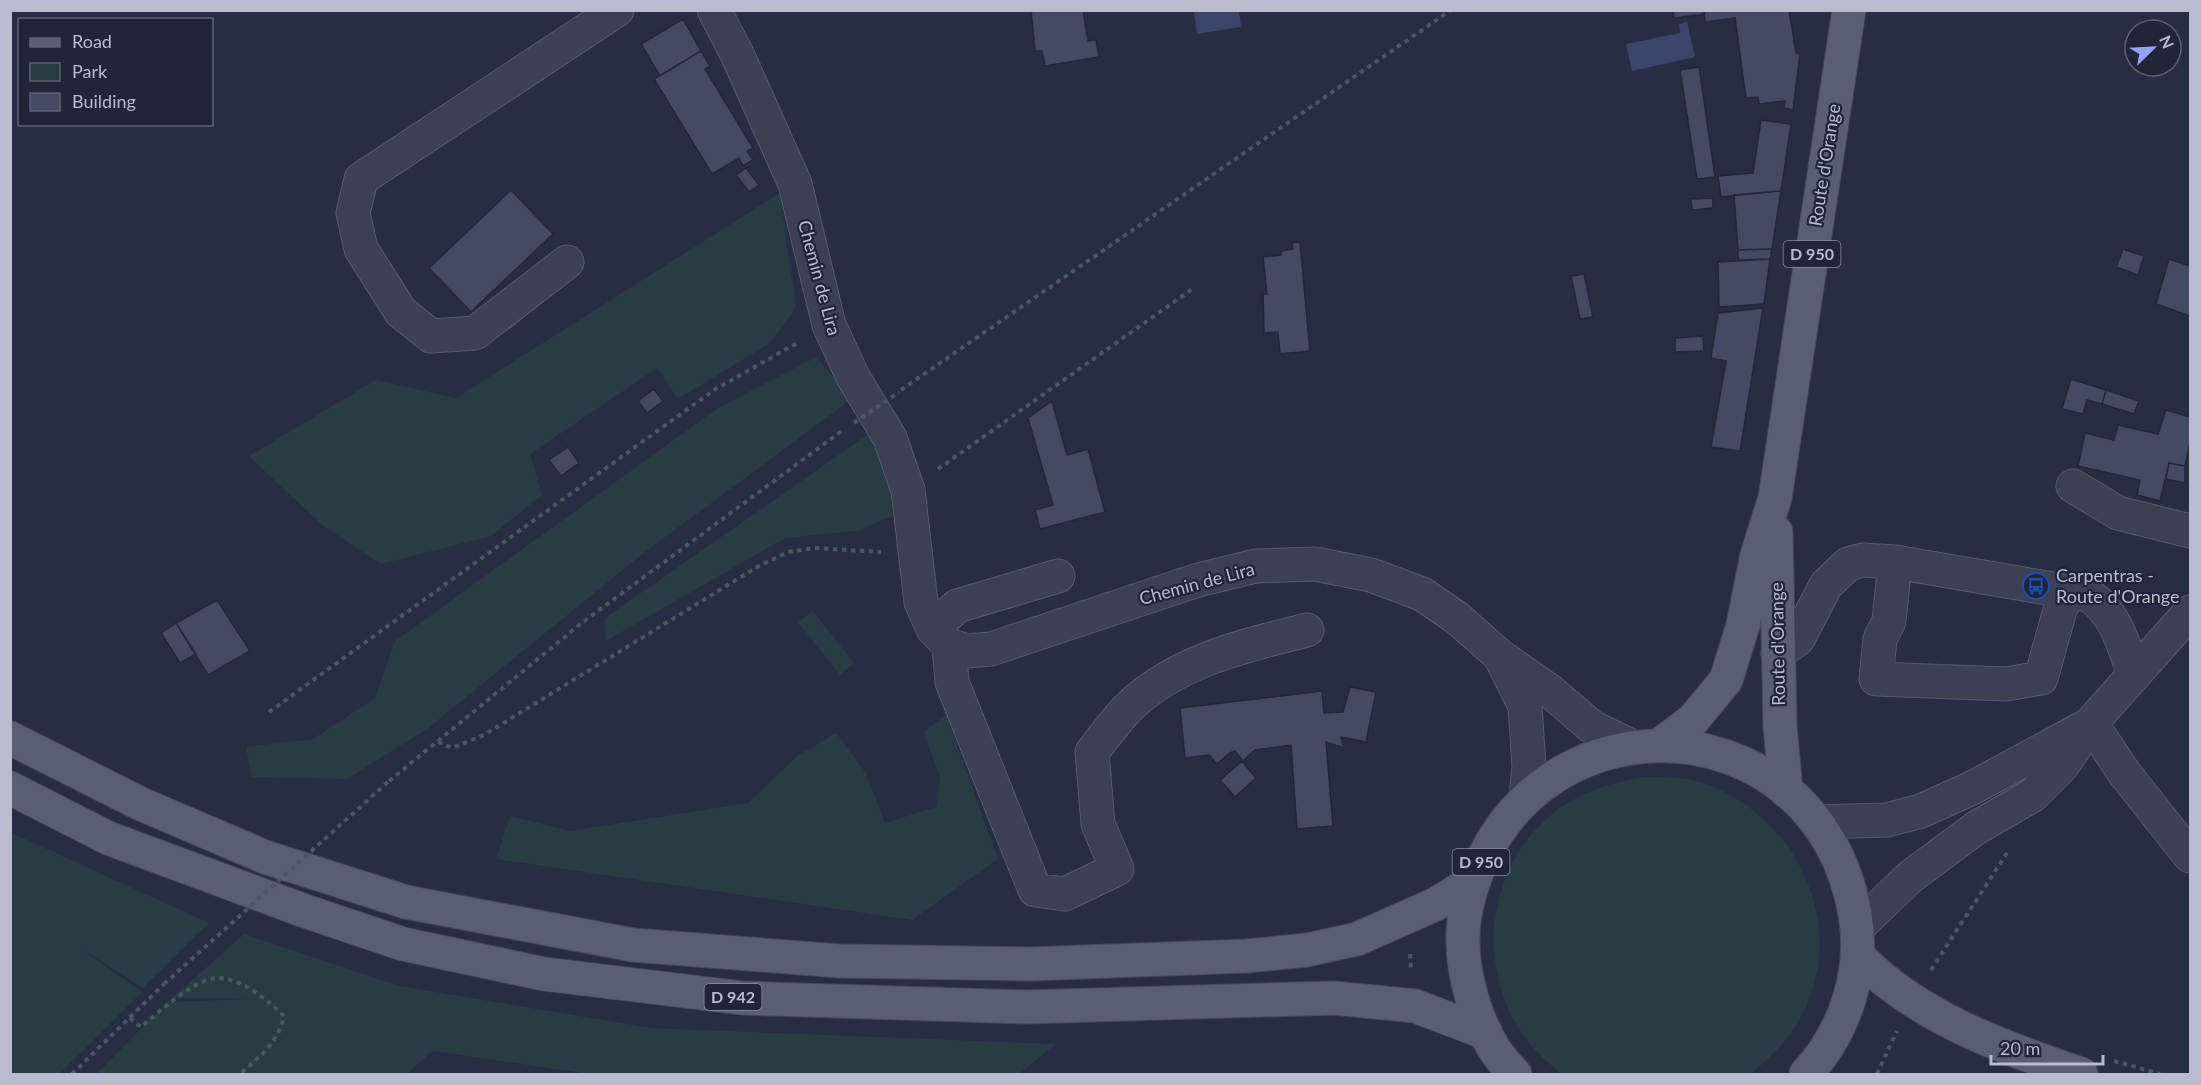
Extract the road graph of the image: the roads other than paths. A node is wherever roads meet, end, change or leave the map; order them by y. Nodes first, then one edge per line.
1 (617, 10) edge
2 (714, 10) edge
3 (1849, 10) edge
4 (567, 262) dead end
5 (2073, 486) dead end
6 (1775, 498) junction
7 (2190, 531) edge
8 (1895, 562) junction
9 (1058, 576) dead end
10 (2069, 591) junction
11 (2190, 612) edge
12 (1307, 630) dead end
13 (941, 637) junction
14 (1778, 653) junction
15 (1500, 656) junction
16 (2134, 675) junction
17 (2091, 723) junction
18 (10, 738) edge
19 (1647, 745) junction
20 (10, 788) edge
21 (1786, 791) junction
22 (1526, 797) junction
23 (1816, 822) junction
24 (2190, 856) edge
25 (1473, 881) junction
26 (1857, 941) junction
27 (1486, 1033) junction
28 (1515, 1074) edge
29 (1806, 1074) edge
30 (2081, 1074) edge

1 - 4 street
2 - 13 street, Chemin de Lira
3 - 6 main road, Route d'Orange / D 950
5 - 7 street
6 - 14 main road, Route d'Orange / D 950
6 - 19 main road, Route d'Orange / D 950
8 - 10 street
8 - 10 street
8 - 14 street
9 - 13 street
10 - 16 street
11 - 16 street
12 - 13 street, Chemin de Lira
13 - 15 street, Chemin de Lira
14 - 21 main road, Route d'Orange / D 950
15 - 19 street
15 - 22 street
16 - 17 street
17 - 23 street
17 - 24 street
17 - 26 street
18 - 25 main road
19 - 21 main road, D 950
19 - 22 main road, D 950
20 - 27 main road, D 942
21 - 23 main road, D 950
22 - 25 main road, D 950
23 - 26 main road, D 950
25 - 27 main road, D 950
26 - 29 main road, D 950
26 - 30 main road
27 - 28 main road, D 950

